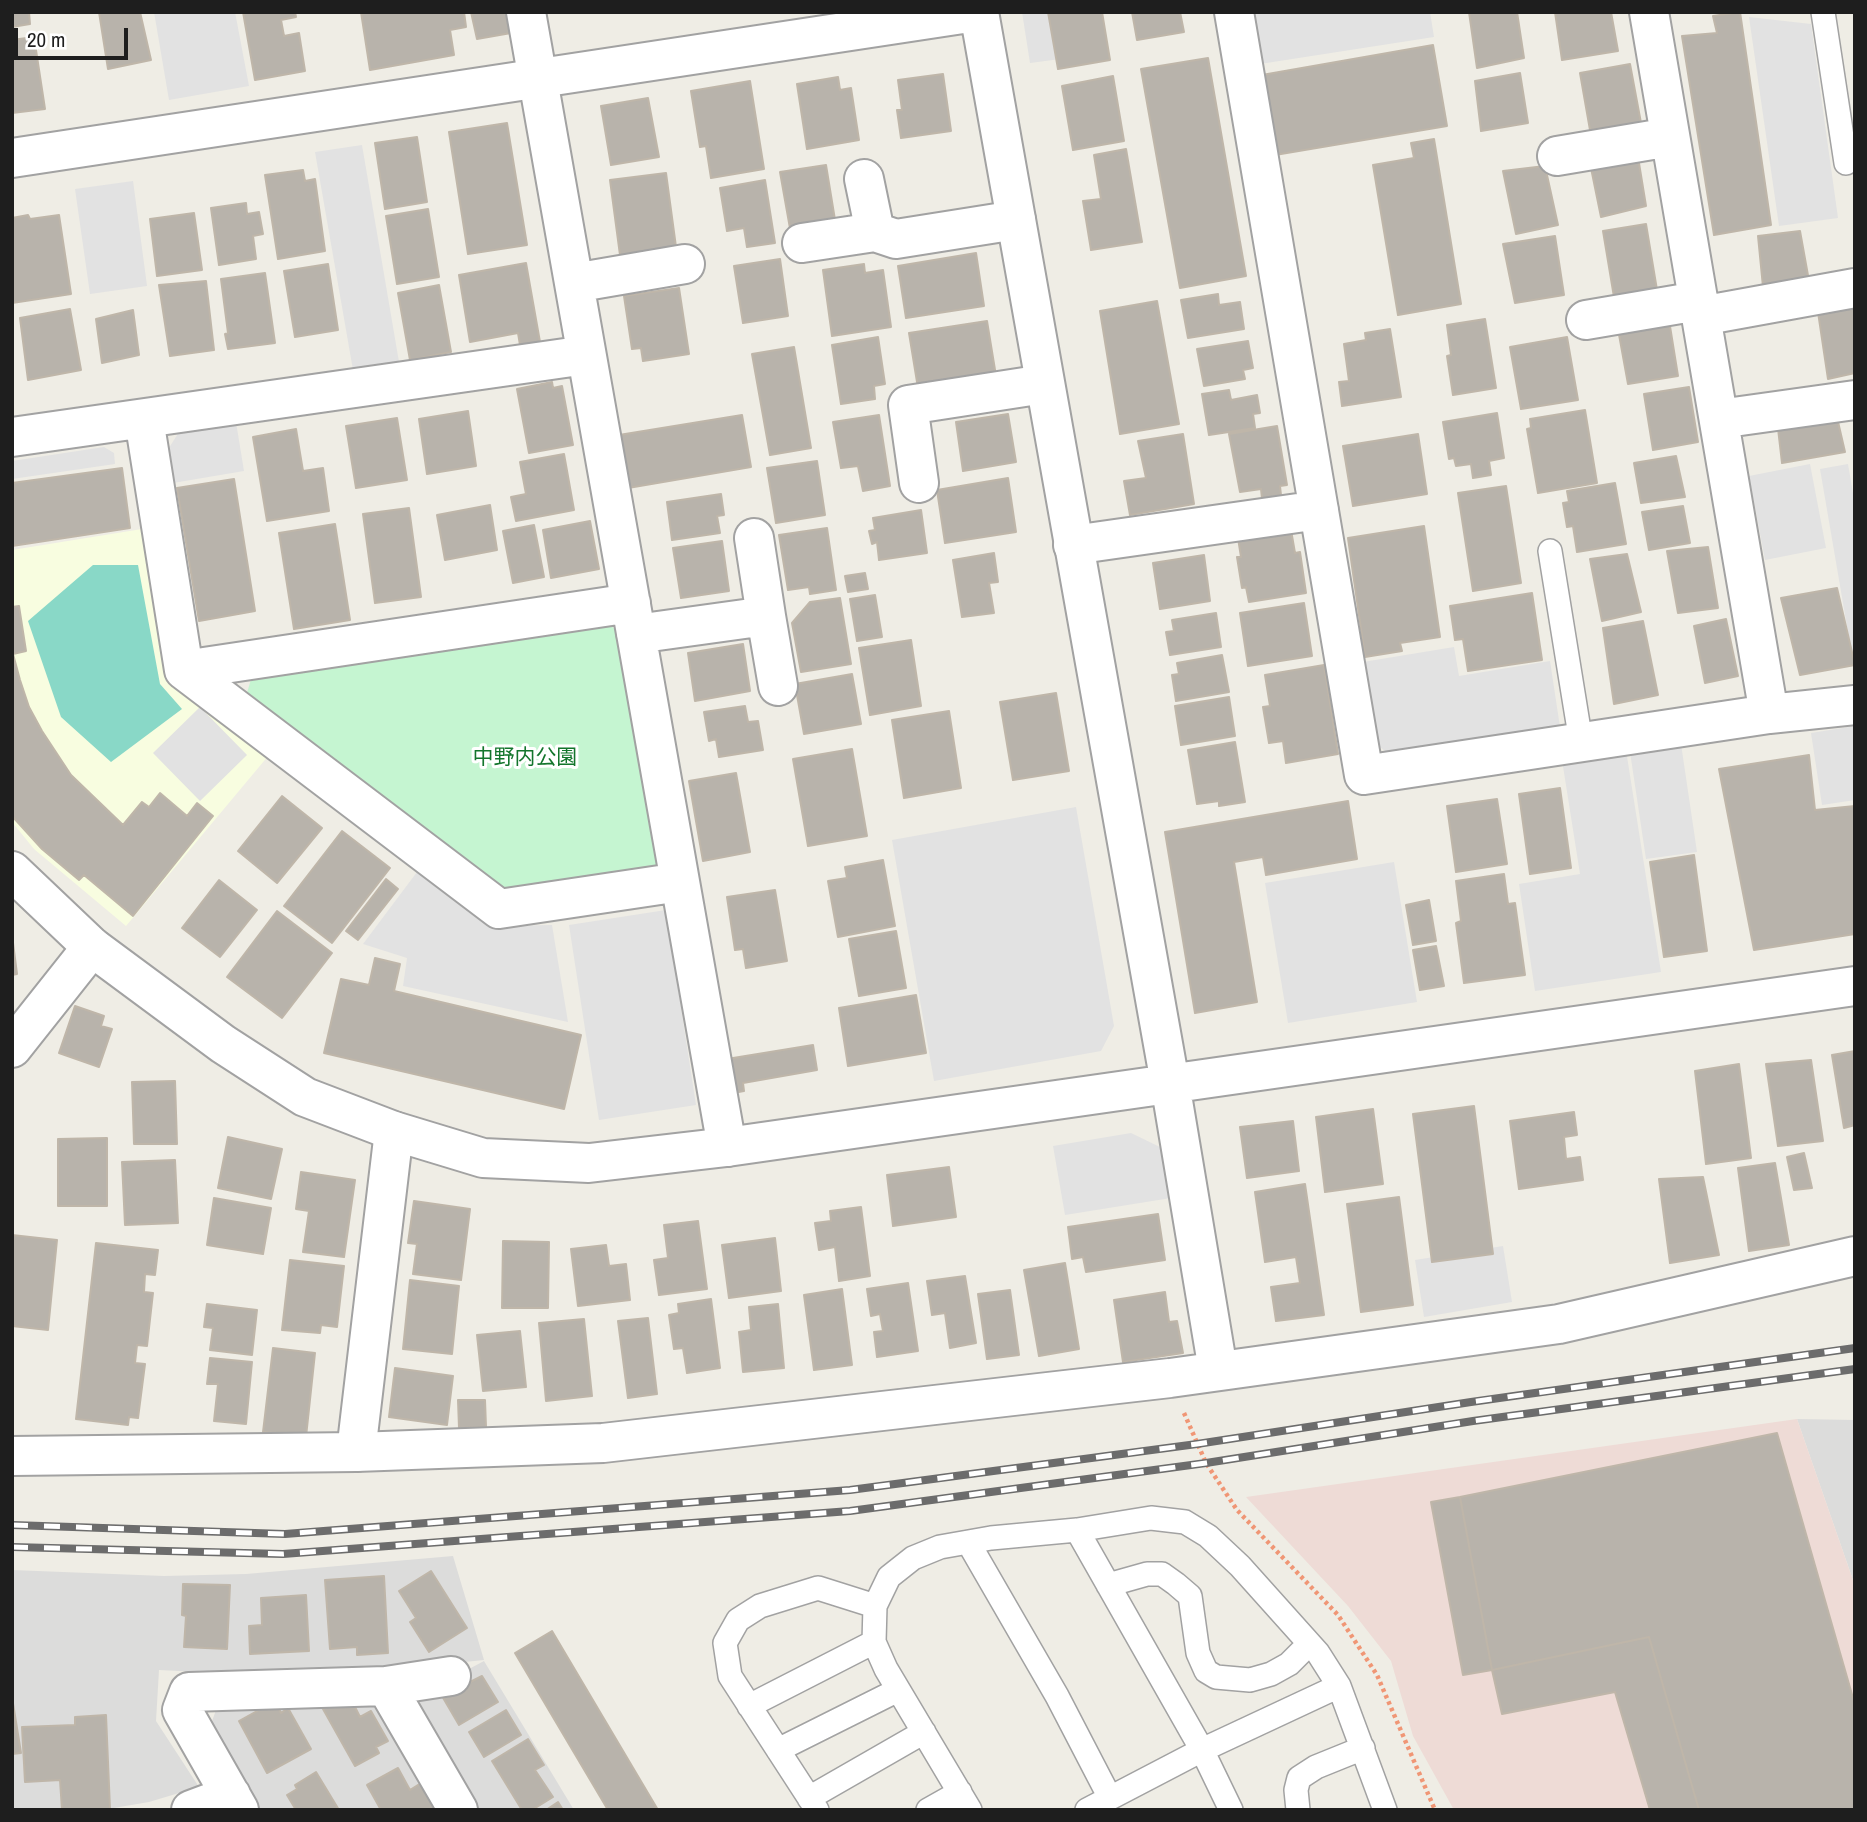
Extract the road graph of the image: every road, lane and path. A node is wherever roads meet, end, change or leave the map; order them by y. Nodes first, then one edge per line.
1 (527, 12) edge
2 (977, 12) edge
3 (1234, 12) edge
4 (1649, 12) edge
5 (1824, 12) edge
6 (538, 78) junction
7 (1670, 137) junction
8 (1557, 156) dead end
9 (12, 158) edge
10 (1846, 163) dead end
11 (864, 179) dead end
12 (1016, 220) junction
13 (875, 232) junction
14 (803, 243) dead end
15 (685, 264) dead end
16 (574, 283) junction
17 (1855, 288) edge
18 (1700, 309) junction
19 (1586, 320) dead end
20 (586, 355) junction
21 (1044, 384) junction
22 (1855, 400) edge
23 (144, 419) junction
24 (1719, 419) junction
25 (12, 437) edge
26 (919, 483) dead end
27 (1319, 510) junction
28 (754, 538) dead end
29 (1073, 545) junction
30 (1550, 551) dead end
31 (766, 616) junction
32 (634, 618) junction
33 (184, 670) junction
34 (778, 686) dead end
35 (1855, 705) edge
36 (1769, 714) junction
37 (1581, 742) junction
38 (12, 871) edge
39 (680, 882) junction
40 (92, 947) junction
41 (1855, 986) edge
42 (12, 1048) edge
43 (1170, 1083) junction
44 (394, 1131) junction
45 (727, 1147) junction
46 (1855, 1256) edge
47 (1218, 1370) junction
48 (356, 1452) junction
49 (12, 1457) edge
50 (1077, 1530) junction
51 (968, 1542) junction
52 (1108, 1585) junction
53 (875, 1605) junction
54 (873, 1642) junction
55 (1309, 1644) junction
56 (451, 1676) dead end
57 (386, 1686) junction
58 (1339, 1686) junction
59 (898, 1690) junction
60 (749, 1706) junction
61 (924, 1732) junction
62 (1363, 1748) junction
63 (778, 1750) junction
64 (1202, 1750) junction
65 (1110, 1798) junction
66 (965, 1801) edge
67 (235, 1802) edge
68 (813, 1804) edge
69 (191, 1810) edge
70 (458, 1810) edge
71 (928, 1810) edge
72 (1087, 1810) edge
73 (1231, 1810) edge
74 (1298, 1810) edge
75 (1385, 1810) edge

1 - 6 street
2 - 6 street
2 - 12 street
3 - 27 street
4 - 7 street
5 - 10 lane
6 - 9 street
6 - 16 street
7 - 8 street
7 - 18 street
11 - 13 street
12 - 13 street
12 - 21 street
13 - 14 street
15 - 16 street
16 - 20 street
17 - 18 street
18 - 19 street
18 - 24 street
20 - 23 street
20 - 32 street
21 - 26 street
21 - 29 street
22 - 24 street
23 - 25 street
23 - 33 street
24 - 36 street
27 - 29 street
27 - 37 street
28 - 31 street
29 - 43 street
30 - 37 lane
31 - 32 street
31 - 34 street
32 - 33 street
32 - 39 street
33 - 39 street
35 - 36 street
36 - 37 street
38 - 40 street
39 - 45 street
40 - 42 street
40 - 44 street
41 - 43 street
43 - 45 street
43 - 47 street
44 - 45 street
44 - 48 street
46 - 47 street
47 - 48 street
48 - 49 street
50 - 51 lane
50 - 52 lane
50 - 55 lane
51 - 53 lane
51 - 65 lane
52 - 55 lane
52 - 64 lane
53 - 54 lane
53 - 60 lane
54 - 59 lane
54 - 60 lane
55 - 58 lane
56 - 57 street
57 - 67 street
57 - 70 street
58 - 62 lane
58 - 64 lane
59 - 61 lane
59 - 63 lane
60 - 63 lane
61 - 66 lane
61 - 68 lane
62 - 74 lane
62 - 75 lane
63 - 68 lane
64 - 65 lane
64 - 73 lane
65 - 72 lane
66 - 71 lane
67 - 69 street

